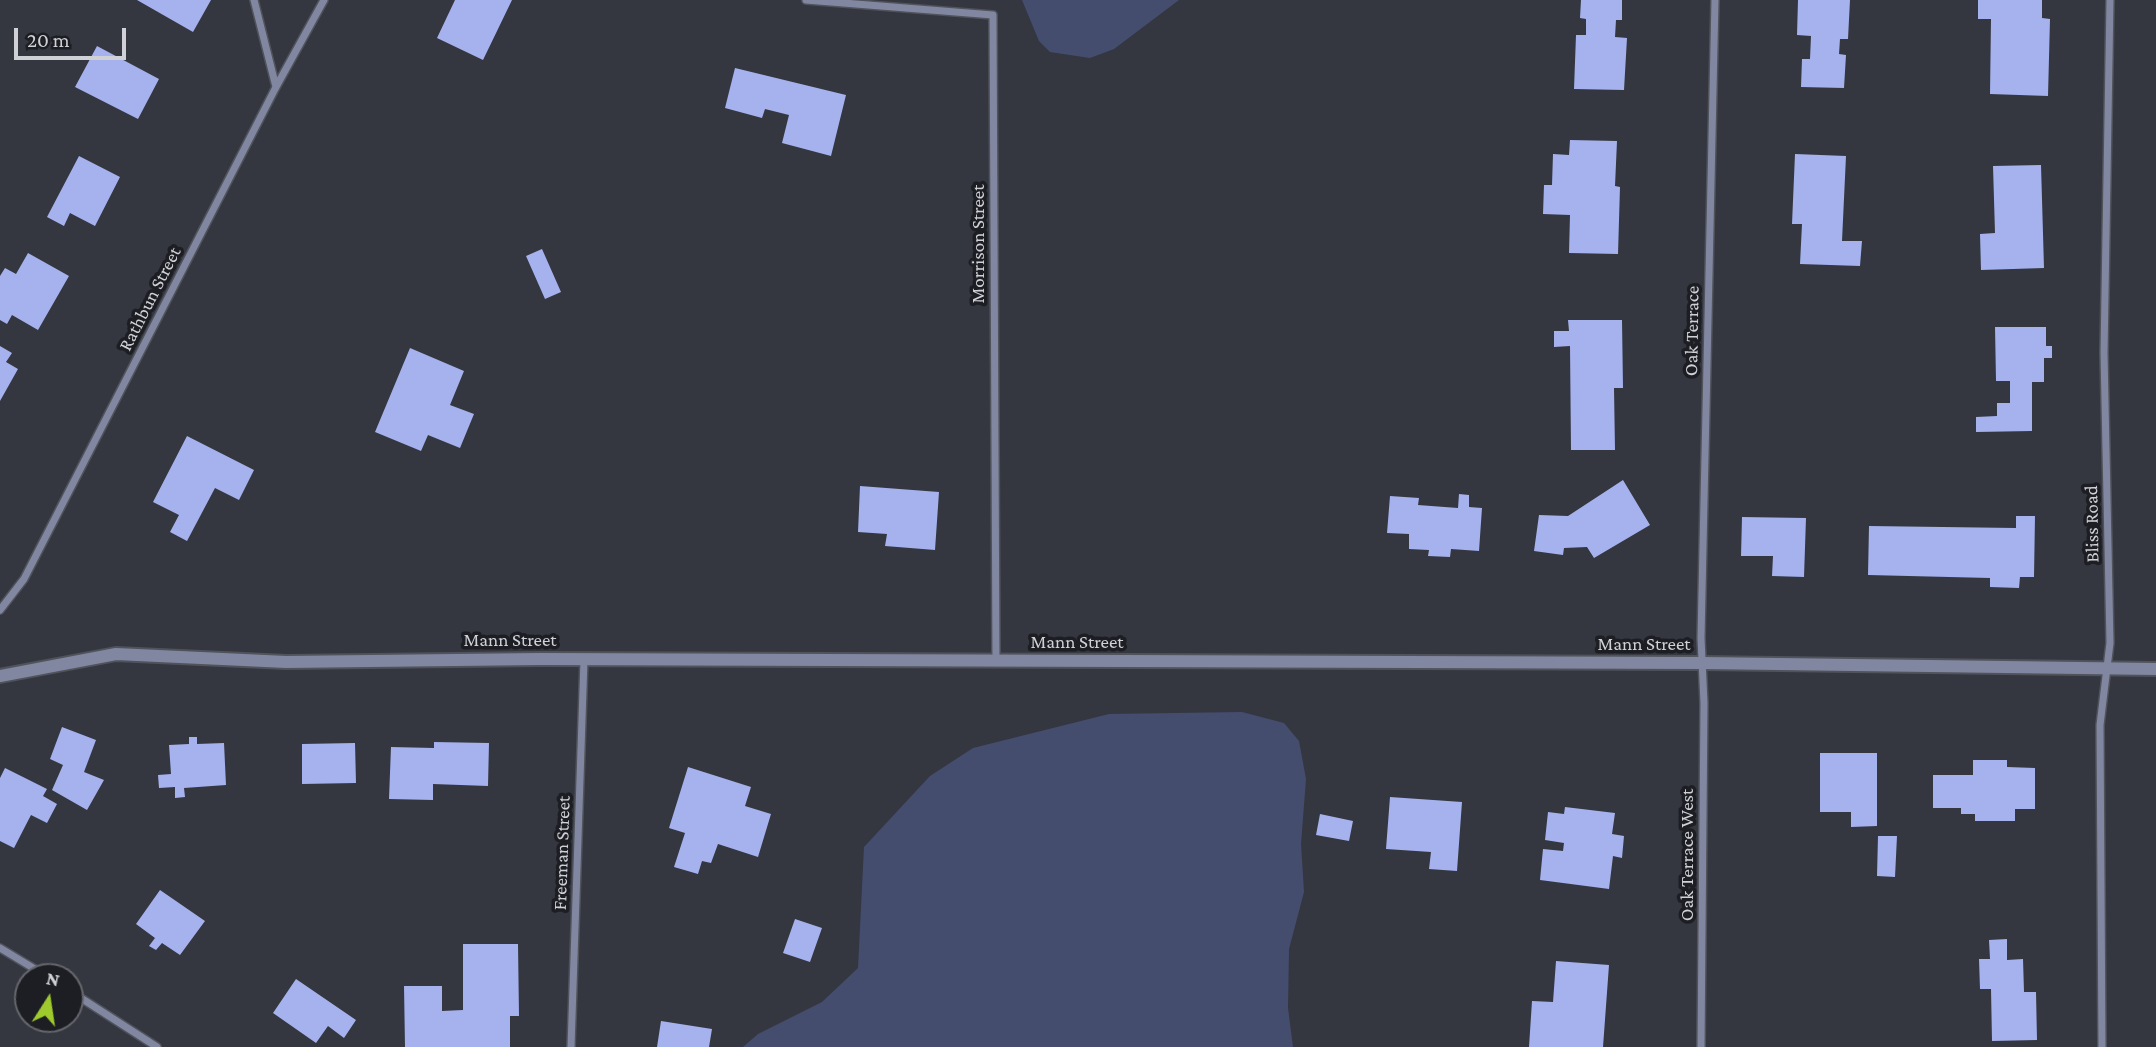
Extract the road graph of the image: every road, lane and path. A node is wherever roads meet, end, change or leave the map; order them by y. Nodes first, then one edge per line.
1 (254, 0) edge
2 (324, 0) edge
3 (806, 0) edge
4 (1715, 0) edge
5 (2110, 0) edge
6 (276, 87) junction
7 (0, 610) edge
8 (584, 660) junction
9 (996, 661) junction
10 (1702, 663) junction
11 (2107, 668) junction
12 (2156, 669) edge
13 (0, 676) edge
14 (0, 948) edge
15 (25, 963) edge
16 (84, 1000) edge
17 (157, 1047) edge
18 (571, 1047) edge
19 (1701, 1047) edge
20 (2102, 1047) edge

1 - 6 street
2 - 6 street, Rathbun Street
3 - 9 street, Morrison Street
4 - 10 street, Oak Terrace
5 - 11 street, Bliss Road
6 - 7 street, Rathbun Street
8 - 9 street, Mann Street
8 - 13 street, Mann Street
8 - 18 street, Freeman Street
9 - 10 street, Mann Street
10 - 11 street, Mann Street
10 - 19 street, Oak Terrace West
11 - 12 street, Mann Street
11 - 20 street, Bliss Road
14 - 15 street
16 - 17 street

